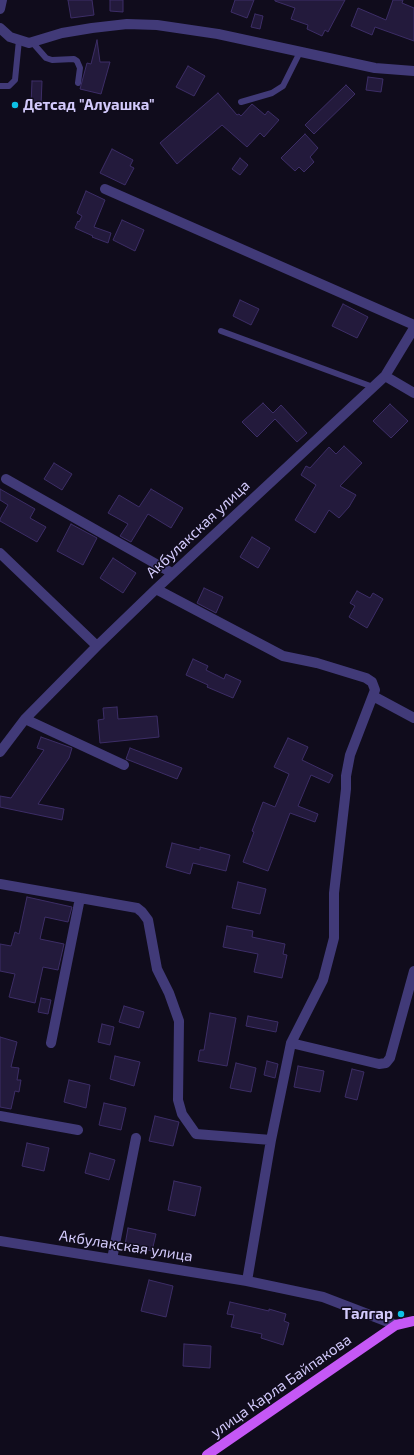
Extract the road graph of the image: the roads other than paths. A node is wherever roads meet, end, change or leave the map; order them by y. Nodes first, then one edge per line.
1 (2, 0) edge
2 (0, 9) edge
3 (0, 28) edge
4 (18, 40) junction
5 (32, 42) junction
6 (300, 52) junction
7 (414, 72) edge
8 (78, 83) dead end
9 (0, 86) edge
10 (241, 102) dead end
11 (105, 189) dead end
12 (414, 325) edge
13 (414, 328) edge
14 (221, 331) dead end
15 (385, 376) junction
16 (373, 387) junction
17 (414, 393) edge
18 (6, 479) dead end
19 (0, 553) edge
20 (172, 573) junction
21 (156, 589) junction
22 (97, 646) junction
23 (373, 696) junction
24 (414, 718) edge
25 (25, 719) junction
26 (0, 752) edge
27 (124, 766) dead end
28 (0, 884) edge
29 (80, 898) junction
30 (414, 971) edge
31 (51, 1043) dead end
32 (291, 1043) junction
33 (0, 1116) edge
34 (78, 1130) dead end
35 (136, 1138) dead end
36 (271, 1140) junction
37 (0, 1241) edge
38 (112, 1259) junction
39 (246, 1281) junction
40 (414, 1321) edge
41 (396, 1325) junction
42 (206, 1455) edge

1 - 2 street
3 - 4 street
4 - 5 street
4 - 9 lane
5 - 6 street
5 - 8 lane
6 - 7 street
6 - 10 lane
11 - 12 street
13 - 15 street, Акбулакская улица
14 - 16 lane
15 - 16 street, Акбулакская улица
15 - 17 street
16 - 20 street, Акбулакская улица
18 - 20 street
19 - 22 street
20 - 21 street, Акбулакская улица
21 - 22 street, Акбулакская улица
21 - 23 street
22 - 25 street, Акбулакская улица
23 - 24 street
23 - 32 street
25 - 26 street, Акбулакская улица
25 - 27 street
28 - 29 street
29 - 31 street
29 - 36 street
30 - 32 street
32 - 36 street
33 - 34 street
35 - 38 street
36 - 39 street
37 - 38 street, Акбулакская улица
38 - 39 street, Акбулакская улица
39 - 41 street, Акбулакская улица
40 - 41 main road, улица Карла Байпакова
41 - 42 main road, улица Карла Байпакова

